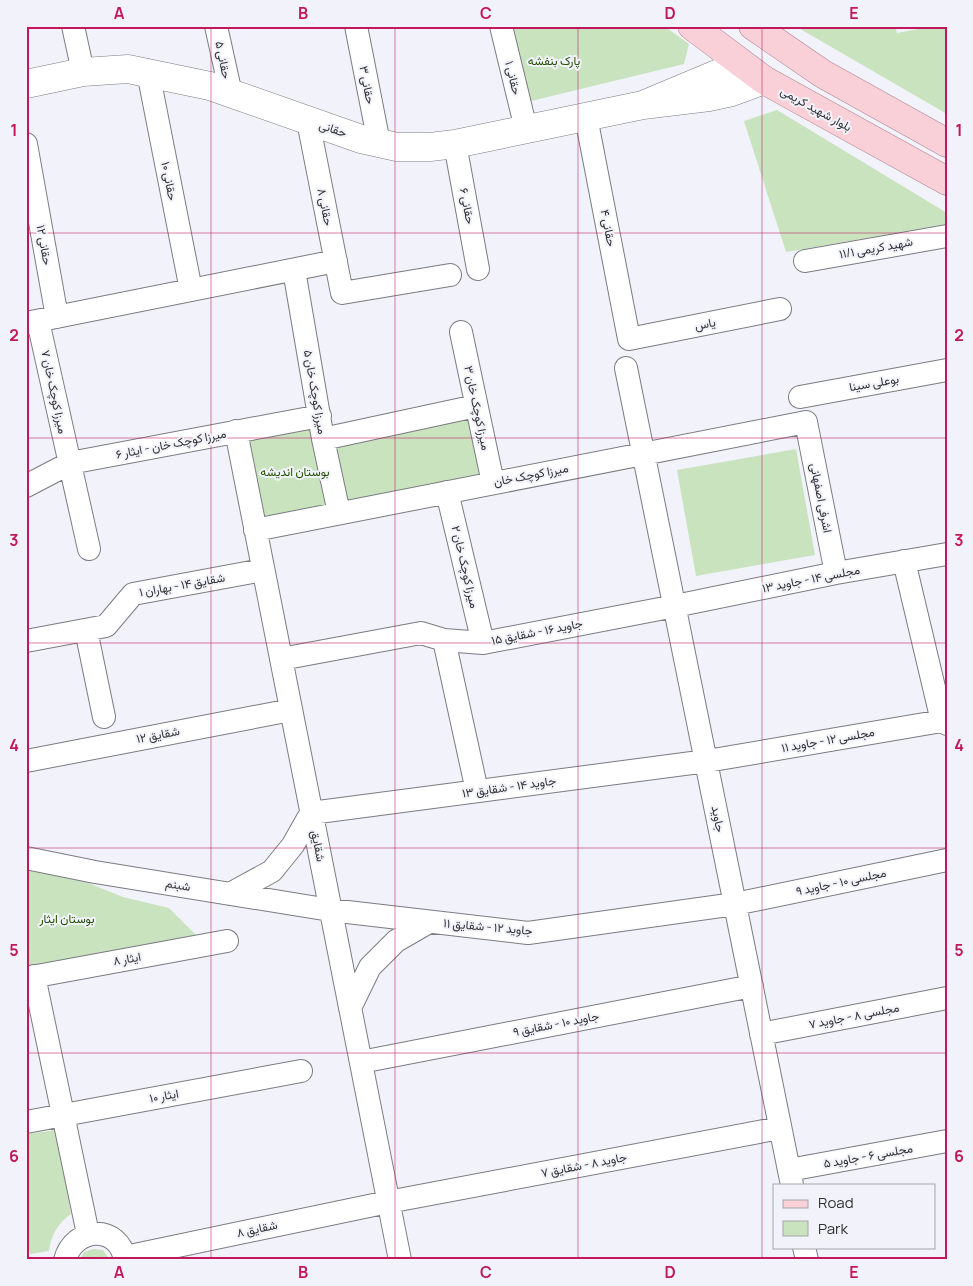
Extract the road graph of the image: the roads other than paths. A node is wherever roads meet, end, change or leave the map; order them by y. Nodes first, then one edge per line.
1 (73, 26) edge
2 (216, 26) edge
3 (356, 26) edge
4 (501, 26) edge
5 (692, 26) edge
6 (760, 31) edge
7 (789, 52) junction
8 (741, 64) junction
9 (83, 72) junction
10 (148, 72) junction
11 (764, 80) junction
12 (26, 84) edge
13 (231, 94) junction
14 (643, 104) junction
15 (586, 117) junction
16 (308, 121) junction
17 (526, 129) junction
18 (379, 143) junction
19 (947, 143) edge
20 (26, 144) edge
21 (455, 144) junction
22 (947, 181) edge
23 (947, 236) edge
24 (336, 261) junction
25 (804, 261) dead end
26 (478, 269) dead end
27 (294, 270) junction
28 (450, 275) dead end
29 (191, 290) junction
30 (780, 309) dead end
31 (41, 321) edge
32 (461, 332) dead end
33 (629, 339) joint
34 (626, 368) dead end
35 (947, 370) edge
36 (800, 397) dead end
37 (476, 406) junction
38 (320, 416) junction
39 (806, 422) joint
40 (236, 432) junction
41 (324, 439) junction
42 (645, 453) junction
43 (70, 463) junction
44 (493, 483) junction
45 (26, 486) edge
46 (448, 492) junction
47 (339, 513) junction
48 (255, 530) junction
49 (89, 549) dead end
50 (947, 554) edge
51 (904, 561) junction
52 (263, 570) junction
53 (836, 573) junction
54 (676, 606) junction
55 (86, 630) junction
56 (444, 640) junction
57 (26, 642) edge
58 (483, 642) junction
59 (281, 659) junction
60 (291, 710) junction
61 (104, 717) dead end
62 (945, 720) edge
63 (707, 760) junction
64 (26, 761) edge
65 (477, 791) junction
66 (311, 813) junction
67 (26, 858) edge
68 (947, 860) edge
69 (230, 894) junction
70 (735, 904) junction
71 (330, 910) junction
72 (429, 922) junction
73 (228, 941) dead end
74 (30, 977) edge
75 (752, 986) junction
76 (947, 998) edge
77 (350, 1008) junction
78 (761, 1034) junction
79 (360, 1062) junction
80 (301, 1071) dead end
81 (62, 1115) junction
82 (26, 1122) edge
83 (780, 1128) junction
84 (947, 1141) edge
85 (790, 1177) edge
86 (388, 1202) junction
87 (88, 1234) junction
88 (125, 1258) edge
89 (65, 1260) edge
90 (400, 1260) edge

1 - 9 street
2 - 13 street, حقانی ۵
3 - 18 street, حقانی ۳
4 - 17 street, حقانی ۱
5 - 8 main road, بلوار شهید کریمی
6 - 7 main road
6 - 8 main road
7 - 11 main road
7 - 19 main road
8 - 11 main road, بلوار شهید کریمی
8 - 14 main road
9 - 10 main road, حقانی
9 - 12 main road, حقانی
10 - 13 main road, حقانی
10 - 29 street, حقانی ۱۰
11 - 14 main road
11 - 22 main road, بلوار شهید کریمی
13 - 16 main road, حقانی
14 - 15 main road, حقانی
15 - 17 main road, حقانی
15 - 33 street, حقانی ۴
16 - 18 main road, حقانی
16 - 24 street, حقانی ۸
17 - 21 main road, حقانی
18 - 21 main road, حقانی
20 - 31 street, حقانی ۱۲
21 - 26 street, حقانی ۶
23 - 25 street, شهید کریمی ۱۱/۱
24 - 27 street
24 - 28 street, حقانی ۸
27 - 29 street
27 - 38 street, میرزا کوچک خان ۵
29 - 31 street
30 - 33 street, یاس
31 - 43 street, میرزا کوچک خان ۷
32 - 37 street, میرزا کوچک خان ۳
34 - 42 street, جاوید
35 - 36 street, بوعلی سینا
37 - 41 street
37 - 44 street, میرزا کوچک خان ۳
38 - 40 street, میرزا کوچک خان - ایثار ۶
38 - 41 street, میرزا کوچک خان ۵
39 - 42 street, میرزا کوچک خان
39 - 53 street, اشرفی اصفهانی
40 - 43 street, میرزا کوچک خان - ایثار ۶
40 - 48 street, شقایق
41 - 47 street, میرزا کوچک خان ۵
42 - 44 street, میرزا کوچک خان
42 - 54 street, جاوید
43 - 45 street, میرزا کوچک خان - ایثار ۶
43 - 49 street, میرزا کوچک خان ۷
44 - 46 street, میرزا کوچک خان
46 - 47 street, میرزا کوچک خان
46 - 58 street, میرزا کوچک خان ۲
47 - 48 street, میرزا کوچک خان
48 - 52 street, شقایق
50 - 51 street, مجلسی ۱۴ - جاوید ۱۳
51 - 53 street, مجلسی ۱۴ - جاوید ۱۳
51 - 62 street
52 - 55 street, شقایق ۱۴ - بهاران ۱
52 - 59 street, شقایق
53 - 54 street, مجلسی ۱۴ - جاوید ۱۳
54 - 58 street, جاوید ۱۶ - شقایق ۱۵
54 - 63 street, جاوید
55 - 57 street, شقایق ۱۴ - بهاران ۱
55 - 61 street
56 - 58 street, جاوید ۱۶ - شقایق ۱۵
56 - 59 street, جاوید ۱۶ - شقایق ۱۵
56 - 65 street
59 - 60 street, شقایق
60 - 64 street, شقایق ۱۲
60 - 66 street, شقایق
62 - 63 street, مجلسی ۱۲ - جاوید ۱۱
63 - 65 street, جاوید ۱۴ - شقایق ۱۳
63 - 70 street, جاوید
65 - 66 street, جاوید ۱۴ - شقایق ۱۳
66 - 69 street
66 - 71 street, شقایق
67 - 69 street, شبنم
68 - 70 street, مجلسی ۱۰ - جاوید ۹
69 - 71 street, شبنم
70 - 72 street, جاوید ۱۲ - شقایق ۱۱
70 - 75 street, جاوید
71 - 72 street, جاوید ۱۲ - شقایق ۱۱
71 - 77 street, شقایق
72 - 77 street
73 - 74 street, ایثار ۸
74 - 81 street
75 - 78 street, جاوید
75 - 79 street, جاوید ۱۰ - شقایق ۹
76 - 78 street, مجلسی ۸ - جاوید ۷
77 - 79 street, شقایق
78 - 83 street, جاوید
79 - 86 street, شقایق
80 - 81 street, ایثار ۱۰
81 - 82 street, ایثار ۱۰
81 - 87 street
83 - 85 street, جاوید
83 - 86 street, جاوید ۸ - شقایق ۷
84 - 85 street, مجلسی ۶ - جاوید ۵
86 - 88 street, شقایق ۸
86 - 90 street, شقایق
87 - 88 street
87 - 89 street

